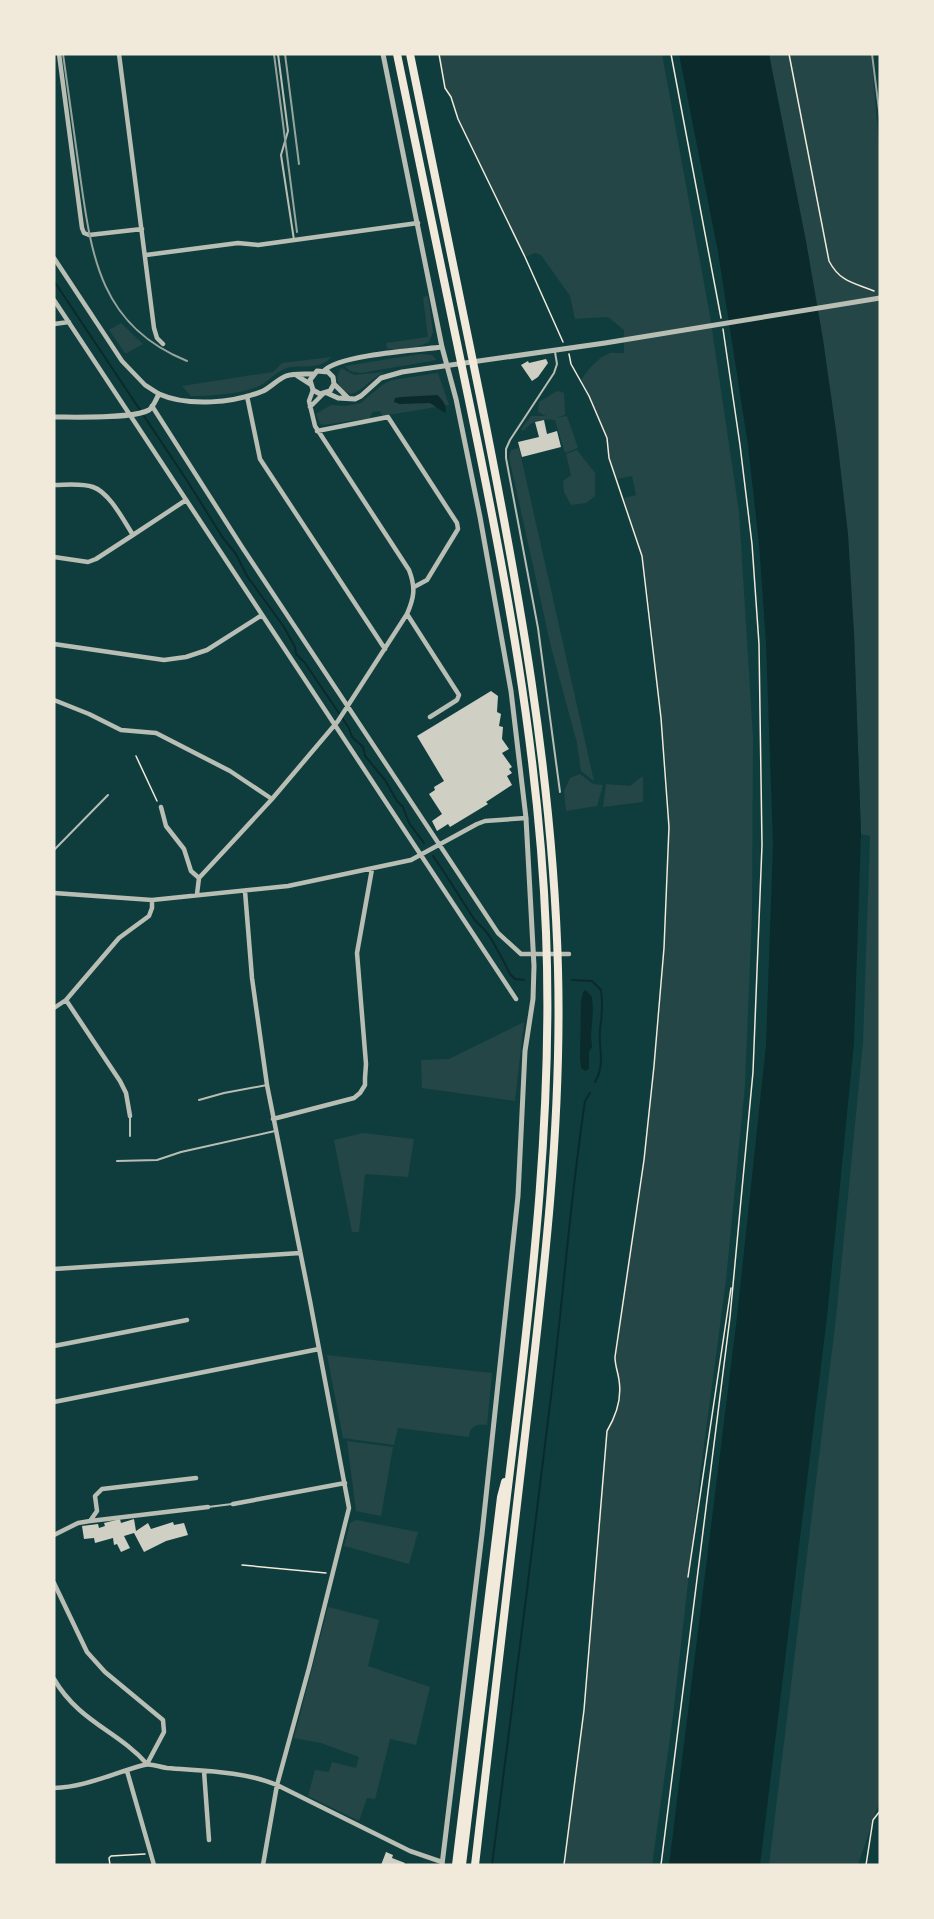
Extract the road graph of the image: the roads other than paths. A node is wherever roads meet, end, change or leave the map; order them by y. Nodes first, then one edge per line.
1 (59, 54) edge
2 (119, 54) edge
3 (278, 54) edge
4 (383, 54) edge
5 (396, 54) edge
6 (410, 54) edge
7 (418, 223) junction
8 (142, 229) junction
9 (294, 240) junction
10 (146, 255) junction
11 (54, 258) edge
12 (879, 296) edge
13 (54, 300) edge
14 (69, 322) junction
15 (54, 324) edge
16 (163, 344) dead end
17 (442, 347) junction
18 (554, 349) junction
19 (339, 363) junction
20 (325, 370) junction
21 (314, 374) junction
22 (296, 375) junction
23 (334, 380) junction
24 (312, 387) junction
25 (325, 393) junction
26 (159, 394) junction
27 (247, 396) junction
28 (349, 399) junction
29 (310, 407) junction
30 (151, 408) junction
31 (131, 414) junction
32 (54, 417) edge
33 (317, 431) junction
34 (54, 485) edge
35 (186, 500) junction
36 (133, 535) junction
37 (54, 558) edge
38 (414, 587) junction
39 (407, 614) junction
40 (262, 615) junction
41 (54, 644) edge
42 (385, 649) junction
43 (54, 700) edge
44 (347, 708) junction
45 (430, 717) dead end
46 (336, 723) junction
47 (560, 792) dead end
48 (108, 795) dead end
49 (272, 799) junction
50 (162, 807) road end
51 (526, 818) junction
52 (438, 844) junction
53 (54, 850) edge
54 (420, 855) junction
55 (372, 869) junction
56 (199, 878) junction
57 (245, 891) junction
58 (54, 893) edge
59 (197, 894) junction
60 (152, 900) junction
61 (569, 954) dead end
62 (516, 999) dead end
63 (66, 1000) junction
64 (54, 1008) edge
65 (267, 1085) junction
66 (199, 1100) dead end
67 (130, 1116) joint
68 (273, 1119) junction
69 (275, 1131) junction
70 (130, 1136) dead end
71 (117, 1161) dead end
72 (300, 1253) junction
73 (54, 1269) edge
74 (187, 1320) dead end
75 (54, 1346) edge
76 (319, 1349) junction
77 (54, 1402) edge
78 (511, 1461) junction
79 (196, 1478) dead end
80 (345, 1483) junction
81 (232, 1504) joint
82 (208, 1507) joint
83 (90, 1521) junction
84 (54, 1535) edge
85 (54, 1583) edge
86 (54, 1679) edge
87 (147, 1764) junction
88 (127, 1771) junction
89 (204, 1771) junction
90 (277, 1785) junction
91 (54, 1788) edge
92 (209, 1840) dead end
93 (442, 1863) edge
94 (154, 1865) edge
95 (263, 1865) edge
96 (456, 1865) edge
97 (462, 1865) edge
98 (475, 1865) edge

1 - 8 street
2 - 8 street
3 - 9 lane
4 - 7 street
5 - 78 highway
6 - 98 highway
7 - 9 street
7 - 17 street
8 - 10 street
9 - 10 street
10 - 16 street
11 - 26 street
12 - 18 street
13 - 14 street
14 - 15 street
14 - 31 street
17 - 19 street
17 - 51 street
18 - 28 street
18 - 47 lane
19 - 20 street
19 - 23 street
20 - 21 street
20 - 23 street
21 - 22 street
21 - 24 street
22 - 24 street
22 - 27 street
23 - 25 street
23 - 28 street
24 - 25 street
24 - 29 street
25 - 28 street
25 - 29 street
26 - 27 street
26 - 30 street
27 - 42 street
29 - 33 street
30 - 31 street
30 - 44 street
31 - 32 street
31 - 35 street
33 - 38 street
33 - 38 street
34 - 36 street
35 - 36 street
35 - 40 street
36 - 37 street
38 - 39 street
39 - 42 street
39 - 45 street
40 - 41 street
40 - 46 street
42 - 44 street
43 - 49 street
44 - 46 street
44 - 52 street
46 - 49 street
46 - 54 street
48 - 53 lane
49 - 56 street
50 - 56 street
51 - 52 street
51 - 93 street
52 - 54 street
52 - 61 street
54 - 55 street
54 - 62 street
55 - 57 street
55 - 68 street
56 - 59 street
57 - 59 street
57 - 65 street
58 - 60 street
59 - 60 street
60 - 63 street
63 - 64 street
63 - 67 street
65 - 66 lane
65 - 68 street
67 - 70 lane
68 - 69 street
69 - 71 lane
69 - 72 street
72 - 73 street
72 - 76 street
74 - 75 street
76 - 77 street
76 - 80 street
78 - 96 highway
78 - 97 highway
79 - 83 street
80 - 81 street
80 - 90 street
81 - 82 lane
82 - 83 street
83 - 84 street
85 - 87 street
86 - 87 street
87 - 88 street
87 - 89 street
88 - 91 street
88 - 94 street
89 - 90 street
89 - 92 street
90 - 93 street
90 - 95 street

